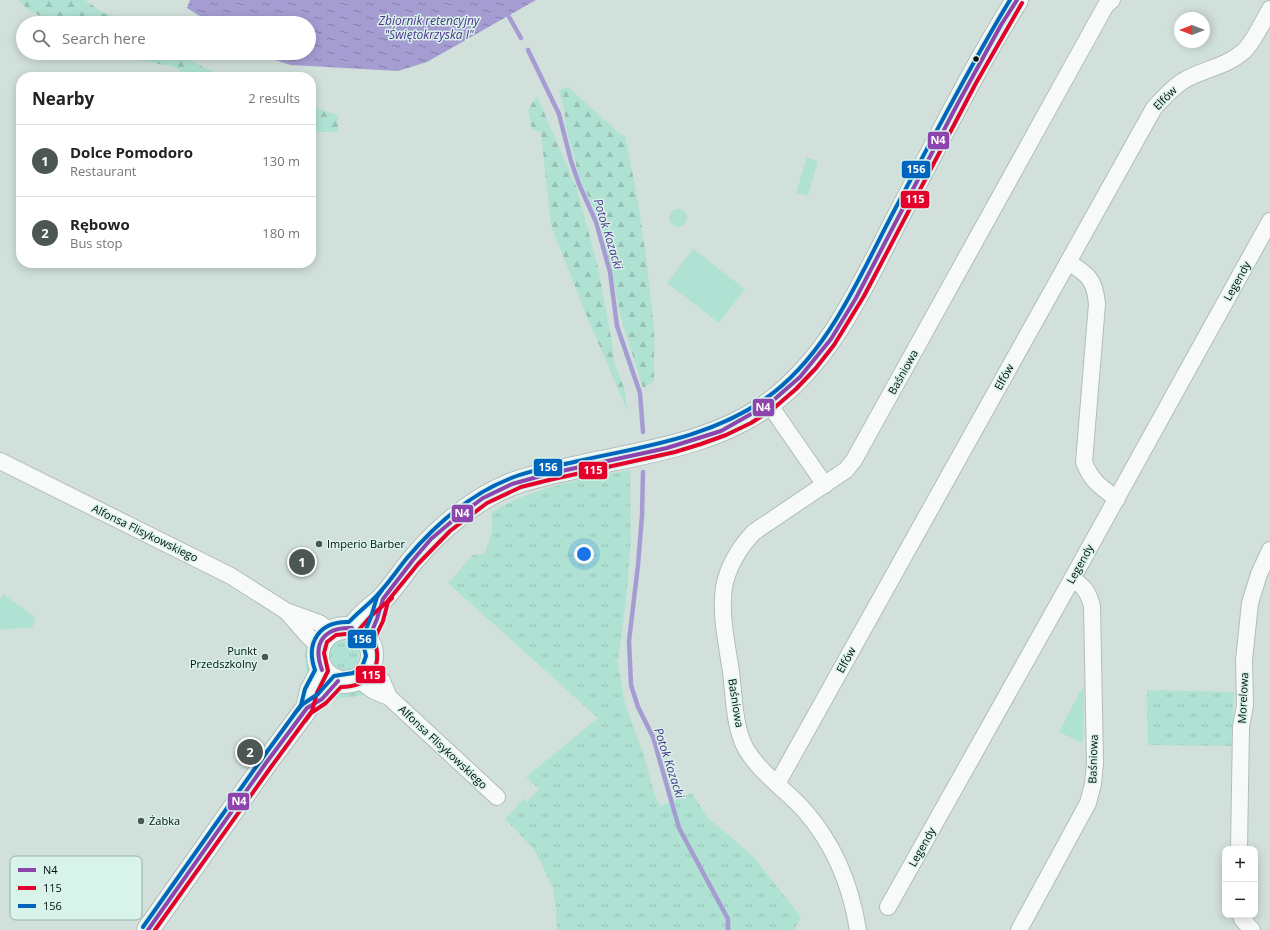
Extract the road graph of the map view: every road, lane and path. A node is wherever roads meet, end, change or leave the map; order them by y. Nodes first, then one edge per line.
1 (1017, 0) edge
2 (1112, 0) edge
3 (1270, 9) edge
4 (1270, 221) edge
5 (1068, 262) junction
6 (769, 404) junction
7 (0, 461) edge
8 (825, 485) junction
9 (1117, 499) junction
10 (1270, 550) edge
11 (1072, 579) junction
12 (342, 636) junction
13 (347, 674) junction
14 (777, 784) junction
15 (497, 797) dead end
16 (1239, 846) edge
17 (888, 907) dead end
18 (1242, 918) edge
19 (148, 930) edge
20 (858, 930) edge
21 (1019, 930) edge
22 (1252, 930) edge

1 - 6 street
2 - 8 street, Baśniowa
3 - 5 street, Elfów
4 - 9 street, Legendy
5 - 9 street
5 - 14 street, Elfów
6 - 8 street
6 - 12 street
7 - 12 street, Alfonsa Flisykowskiego
8 - 14 street, Baśniowa
9 - 11 street, Legendy
10 - 16 street, Morelowa
11 - 17 street, Legendy
11 - 21 street, Baśniowa
12 - 13 street
12 - 13 street
13 - 15 street, Alfonsa Flisykowskiego
13 - 19 street
14 - 20 street, Baśniowa
18 - 22 street

